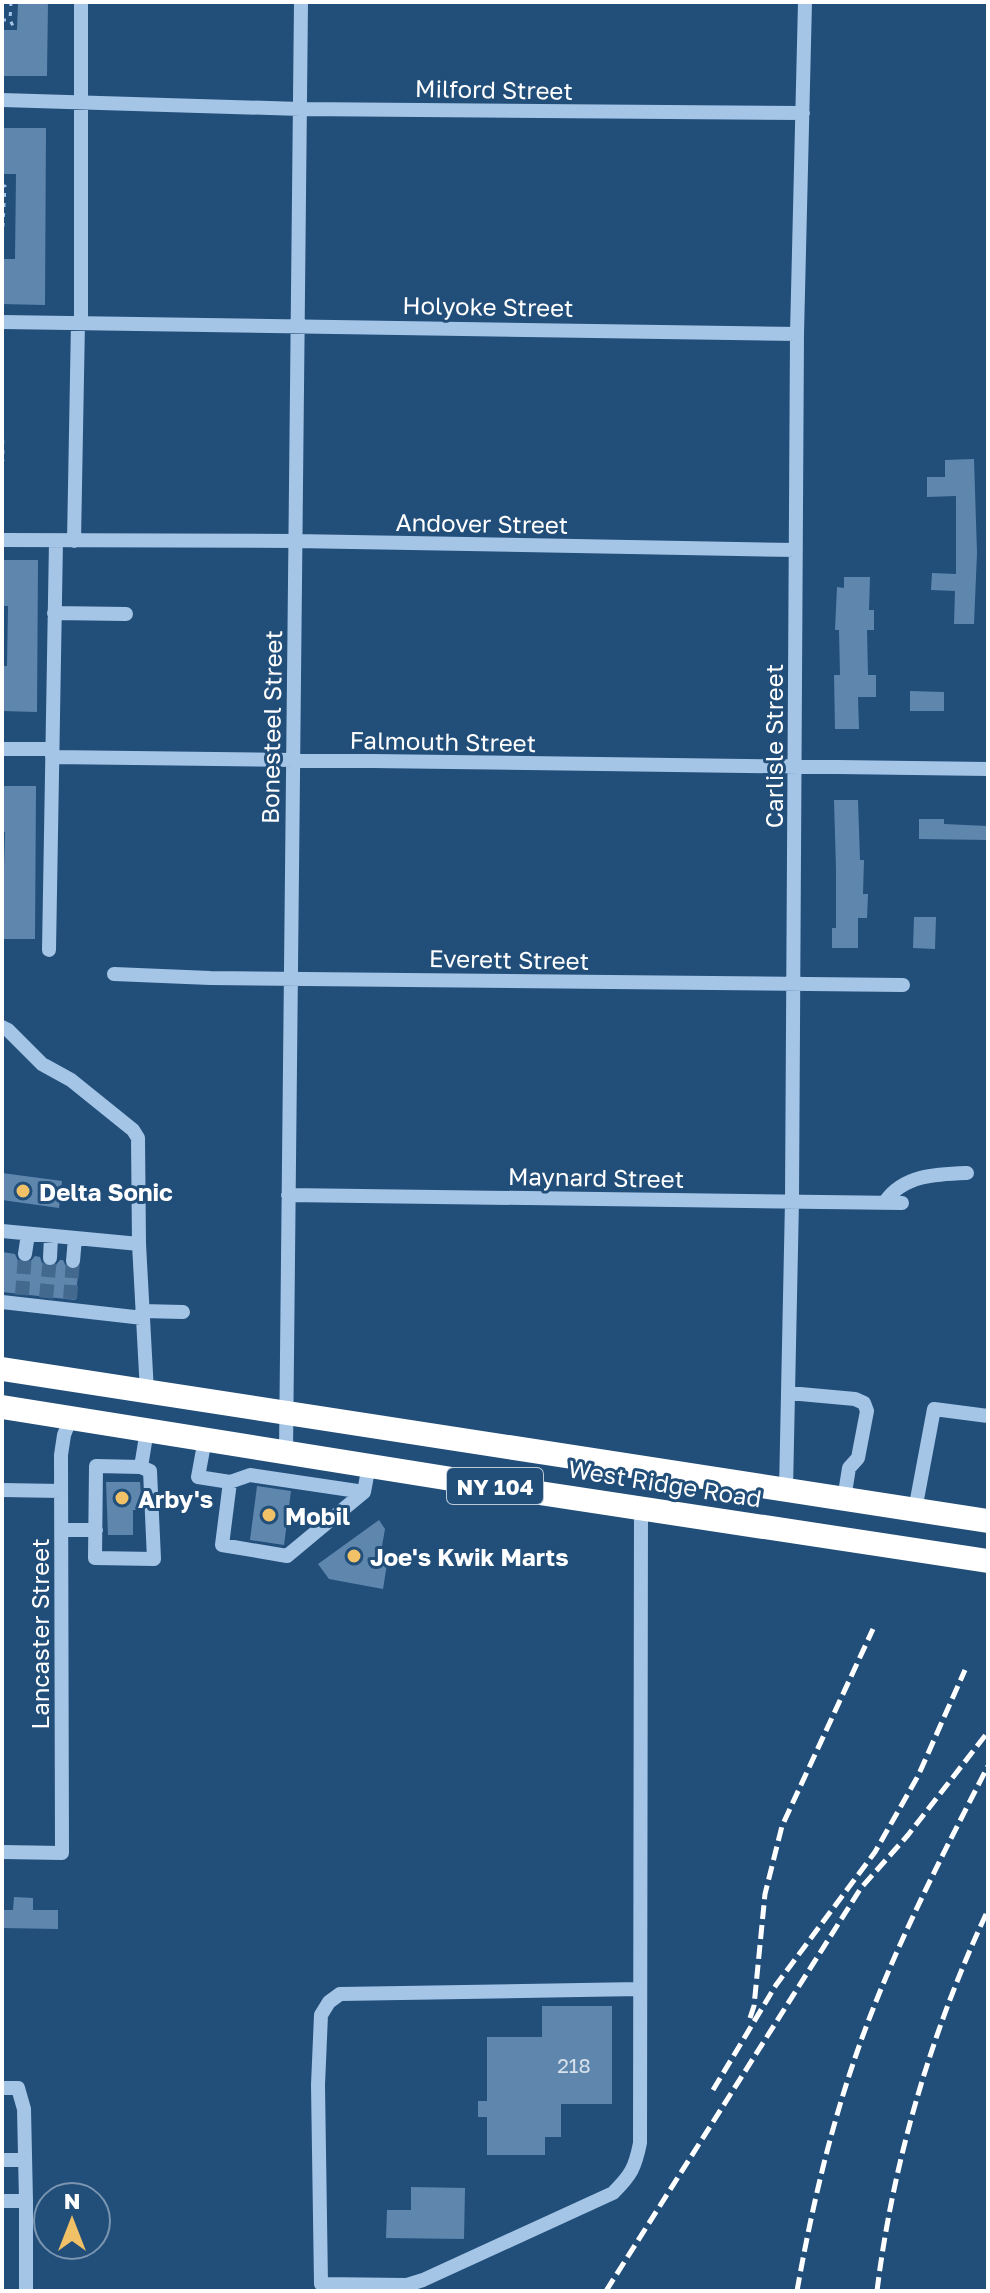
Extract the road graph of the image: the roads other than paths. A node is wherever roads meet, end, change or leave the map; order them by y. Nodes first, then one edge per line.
1 (81, 2) edge
2 (301, 2) edge
3 (805, 2) edge
4 (2, 100) edge
5 (81, 100) junction
6 (300, 109) junction
7 (803, 113) junction
8 (2, 322) edge
9 (80, 322) junction
10 (298, 325) junction
11 (797, 334) junction
12 (2, 540) edge
13 (56, 541) junction
14 (74, 541) junction
15 (295, 541) junction
16 (796, 550) junction
17 (54, 613) junction
18 (126, 614) dead end
19 (2, 749) edge
20 (52, 753) junction
21 (293, 761) junction
22 (795, 767) junction
23 (988, 769) edge
24 (49, 950) dead end
25 (114, 974) dead end
26 (291, 978) junction
27 (793, 984) junction
28 (903, 985) dead end
29 (2, 1027) edge
30 (967, 1173) dead end
31 (288, 1195) junction
32 (792, 1201) junction
33 (885, 1202) junction
34 (902, 1203) dead end
35 (2, 1233) edge
36 (28, 1234) junction
37 (51, 1236) junction
38 (75, 1238) junction
39 (139, 1244) junction
40 (25, 1254) tunnel mouth
41 (50, 1258) tunnel mouth
42 (73, 1261) tunnel mouth
43 (2, 1302) edge
44 (183, 1312) dead end
45 (142, 1314) junction
46 (2, 1369) edge
47 (147, 1392) junction
48 (789, 1393) junction
49 (2, 1407) edge
50 (286, 1415) junction
51 (988, 1416) edge
52 (71, 1417) junction
53 (147, 1430) junction
54 (205, 1439) junction
55 (286, 1452) junction
56 (369, 1465) junction
57 (141, 1467) junction
58 (230, 1482) junction
59 (2, 1490) edge
60 (786, 1490) junction
61 (61, 1491) junction
62 (364, 1492) junction
63 (844, 1499) junction
64 (641, 1508) junction
65 (915, 1510) junction
66 (988, 1521) edge
67 (61, 1530) junction
68 (96, 1530) junction
69 (988, 1561) edge
70 (2, 1852) edge
71 (640, 1989) junction
72 (2, 2088) edge
73 (2, 2160) edge
74 (25, 2160) junction
75 (2, 2201) edge
76 (26, 2201) junction
77 (321, 2287) edge
78 (26, 2291) edge

1 - 5 street
2 - 6 street, Bonesteel Street
3 - 7 street, Carlisle Street
4 - 5 street, Milford Street
5 - 6 street, Milford Street
5 - 9 street
6 - 7 street, Milford Street
6 - 10 street, Bonesteel Street
7 - 11 street, Carlisle Street
8 - 9 street, Holyoke Street
9 - 10 street, Holyoke Street
9 - 14 street
10 - 11 street, Holyoke Street
10 - 15 street, Bonesteel Street
11 - 16 street, Carlisle Street
12 - 13 street, Andover Street
13 - 14 street, Andover Street
13 - 17 street
14 - 15 street, Andover Street
15 - 16 street, Andover Street
15 - 21 street, Bonesteel Street
16 - 22 street, Carlisle Street
17 - 18 street
17 - 20 street
19 - 20 street, Falmouth Street
20 - 21 street, Falmouth Street
20 - 24 street
21 - 22 street, Falmouth Street
21 - 26 street, Bonesteel Street
22 - 23 street, Falmouth Street
22 - 27 street, Carlisle Street
25 - 26 street, Everett Street
26 - 27 street, Everett Street
26 - 31 street, Bonesteel Street
27 - 28 street, Everett Street
27 - 32 street, Carlisle Street
29 - 39 street
30 - 33 street
31 - 32 street, Maynard Street
31 - 50 street, Bonesteel Street
32 - 33 street, Maynard Street
32 - 48 street, Carlisle Street
33 - 34 street, Maynard Street
35 - 36 street
36 - 37 street
36 - 40 street
37 - 38 street
37 - 41 street
38 - 39 street
38 - 42 street
39 - 45 street
43 - 45 street
44 - 45 street
45 - 47 street
46 - 47 highway, West Ridge Road / NY 104
47 - 50 highway, West Ridge Road / NY 104
48 - 60 street, Carlisle Street
48 - 63 street
49 - 52 highway, West Ridge Road / NY 104
50 - 55 street, Bonesteel Street
50 - 60 highway, West Ridge Road / NY 104
51 - 65 street
52 - 53 highway, West Ridge Road / NY 104
52 - 61 street, Lancaster Street
53 - 54 highway, West Ridge Road / NY 104
53 - 57 street
54 - 55 highway, West Ridge Road / NY 104
54 - 58 street
55 - 56 highway, West Ridge Road / NY 104
56 - 62 street
56 - 64 highway, West Ridge Road / NY 104
57 - 68 street
57 - 68 street
58 - 62 street
58 - 62 street
59 - 61 street
60 - 63 highway, West Ridge Road / NY 104
61 - 67 street, Lancaster Street
63 - 65 highway, West Ridge Road / NY 104
64 - 69 highway, West Ridge Road / NY 104
64 - 71 street
65 - 66 highway, West Ridge Road / NY 104
67 - 68 street
67 - 70 street, Lancaster Street
71 - 77 street
71 - 77 street
72 - 74 street
73 - 74 street
74 - 76 street
75 - 76 street
76 - 78 street

